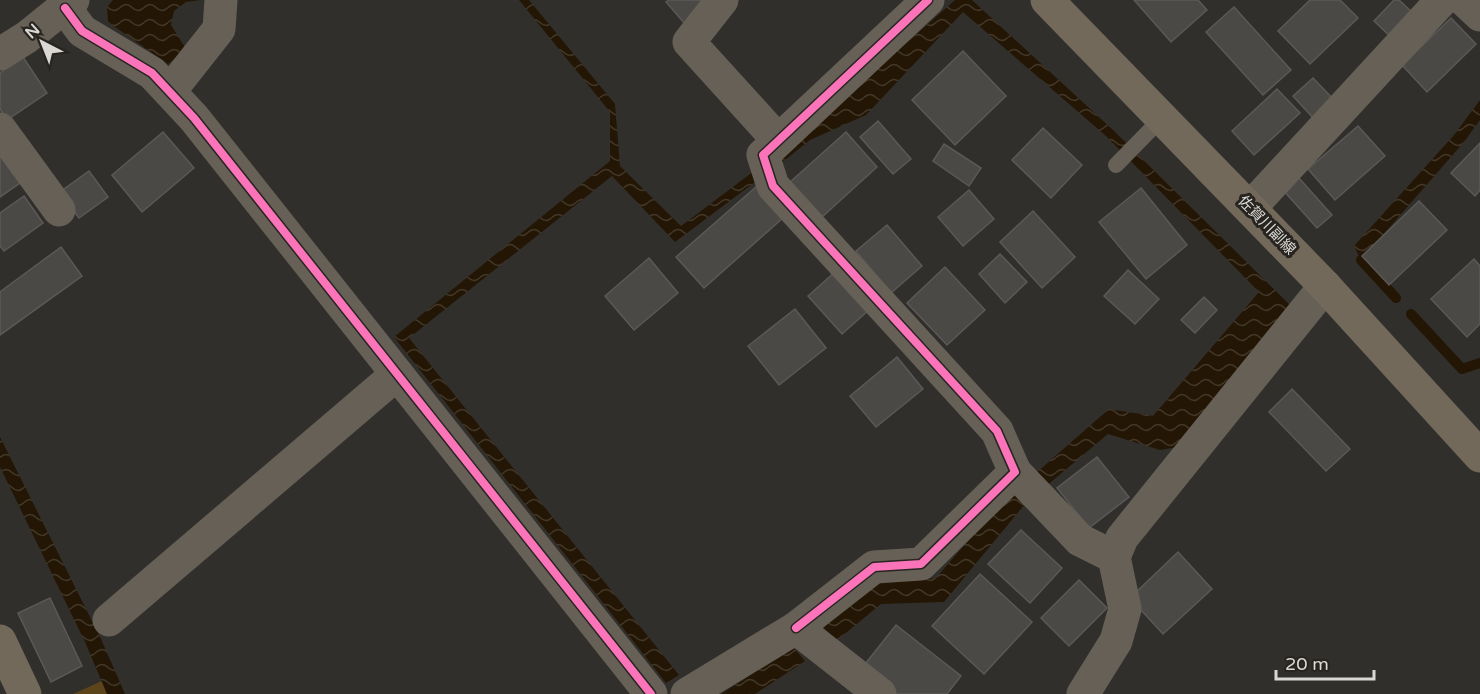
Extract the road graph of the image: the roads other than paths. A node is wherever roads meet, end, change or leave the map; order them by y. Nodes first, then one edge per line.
1 (221, 0) edge
2 (722, 0) edge
3 (928, 0) edge
4 (1047, 0) edge
5 (1442, 0) edge
6 (1464, 0) edge
7 (69, 4) edge
8 (1480, 15) edge
9 (0, 54) edge
10 (170, 91) junction
11 (1162, 118) junction
12 (0, 129) edge
13 (778, 140) junction
14 (1116, 165) dead end
15 (1250, 208) junction
16 (59, 210) dead end
17 (1325, 286) junction
18 (397, 374) junction
19 (1480, 456) edge
20 (1015, 472) junction
21 (1114, 557) junction
22 (110, 620) dead end
23 (796, 628) junction
24 (0, 641) edge
25 (25, 694) edge
26 (651, 694) edge
27 (687, 694) edge
28 (880, 694) edge
29 (1083, 694) edge

1 - 10 street
2 - 13 street
3 - 13 street
4 - 11 main road, 佐賀川副線
5 - 15 street
6 - 8 street
7 - 9 street
7 - 10 street
10 - 18 street
11 - 14 lane
11 - 15 main road, 佐賀川副線
12 - 16 street
13 - 20 street
15 - 17 main road, 佐賀川副線
17 - 19 main road, 佐賀川副線
17 - 21 street
18 - 22 street
18 - 26 street
20 - 21 street
20 - 23 street
21 - 29 street
23 - 27 street
23 - 28 street
24 - 25 main road

